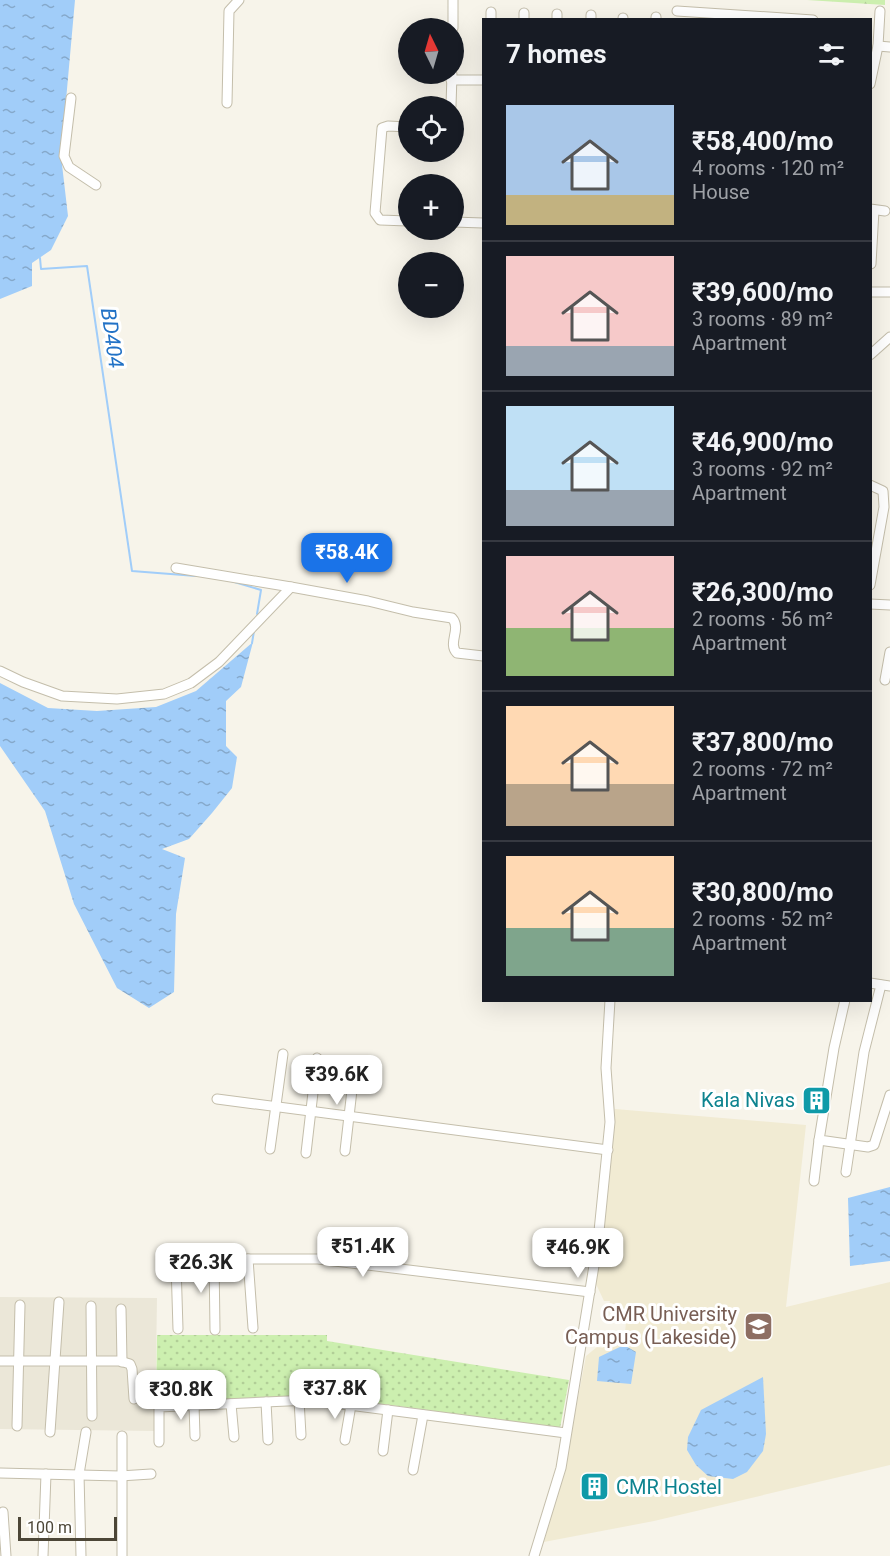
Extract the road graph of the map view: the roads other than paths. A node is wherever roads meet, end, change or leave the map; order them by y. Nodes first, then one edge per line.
1 (239, 0) edge
2 (453, 0) edge
3 (677, 11) dead end
4 (880, 11) dead end
5 (453, 18) edge
6 (779, 18) edge
7 (874, 23) edge
8 (890, 47) edge
9 (875, 51) edge
10 (872, 71) edge
11 (464, 78) edge
12 (482, 80) edge
13 (70, 98) dead end
14 (227, 103) dead end
15 (398, 126) edge
16 (96, 185) dead end
17 (872, 210) edge
18 (885, 211) dead end
19 (398, 220) edge
20 (464, 222) edge
21 (482, 223) edge
22 (872, 292) edge
23 (890, 292) edge
24 (890, 337) edge
25 (872, 353) edge
26 (872, 486) edge
27 (176, 568) dead end
28 (872, 574) edge
29 (291, 587) junction
30 (872, 603) edge
31 (890, 605) edge
32 (890, 652) edge
33 (482, 656) edge
34 (0, 670) edge
35 (885, 680) dead end
36 (885, 986) edge
37 (610, 1002) edge
38 (845, 1002) edge
39 (283, 1054) dead end
40 (317, 1058) dead end
41 (355, 1064) dead end
42 (890, 1095) edge
43 (217, 1099) dead end
44 (276, 1107) junction
45 (311, 1111) junction
46 (349, 1116) junction
47 (819, 1140) junction
48 (850, 1144) junction
49 (270, 1149) dead end
50 (608, 1150) junction
51 (345, 1151) dead end
52 (306, 1153) dead end
53 (846, 1172) dead end
54 (814, 1181) dead end
55 (214, 1259) junction
56 (248, 1259) junction
57 (590, 1292) junction
58 (59, 1302) dead end
59 (20, 1305) dead end
60 (90, 1306) dead end
61 (122, 1309) dead end
62 (253, 1328) dead end
63 (178, 1329) dead end
64 (215, 1330) dead end
65 (55, 1360) junction
66 (91, 1360) junction
67 (0, 1361) edge
68 (18, 1361) junction
69 (122, 1362) junction
70 (134, 1399) dead end
71 (299, 1400) junction
72 (266, 1402) junction
73 (231, 1404) junction
74 (194, 1405) junction
75 (351, 1405) junction
76 (388, 1410) junction
77 (423, 1414) junction
78 (92, 1416) dead end
79 (17, 1426) dead end
80 (50, 1432) dead end
81 (87, 1432) dead end
82 (566, 1433) junction
83 (301, 1435) dead end
84 (122, 1436) dead end
85 (195, 1436) dead end
86 (234, 1437) dead end
87 (268, 1440) dead end
88 (345, 1440) dead end
89 (159, 1442) dead end
90 (383, 1451) dead end
91 (413, 1470) dead end
92 (0, 1473) edge
93 (46, 1474) junction
94 (79, 1474) junction
95 (151, 1474) dead end
96 (120, 1476) junction
97 (3, 1512) dead end
98 (6, 1556) edge
99 (43, 1556) edge
100 (81, 1556) edge
101 (122, 1556) edge
102 (534, 1556) edge

1 - 14 street
2 - 5 street
3 - 6 street
4 - 7 street
7 - 9 street
8 - 9 street
9 - 10 street
11 - 12 street
13 - 16 street
15 - 19 street
17 - 18 street
20 - 21 street
22 - 23 street
24 - 25 street
26 - 28 street
27 - 29 street
29 - 33 street
29 - 34 street
30 - 31 street
32 - 35 street
36 - 48 street
37 - 50 street
38 - 47 street
39 - 44 street
40 - 45 street
41 - 46 street
42 - 48 street
43 - 44 street
44 - 45 street
44 - 49 street
45 - 46 street
45 - 52 street
46 - 50 street
46 - 51 street
47 - 48 street
47 - 54 street
48 - 53 street
50 - 57 street
55 - 56 street
55 - 63 street
55 - 64 street
56 - 57 street
56 - 62 street
57 - 82 street
58 - 65 street
59 - 68 street
60 - 66 street
61 - 69 street
65 - 66 street
65 - 68 street
65 - 80 street
66 - 69 street
66 - 78 street
67 - 68 street
68 - 79 street
69 - 70 street
71 - 72 street
71 - 75 street
71 - 83 street
72 - 73 street
72 - 87 street
73 - 74 street
73 - 86 street
74 - 85 street
74 - 89 street
75 - 76 street
75 - 88 street
76 - 77 street
76 - 90 street
77 - 82 street
77 - 91 street
81 - 94 street
82 - 102 street
84 - 96 street
92 - 93 street
93 - 94 street
93 - 99 street
94 - 96 street
94 - 100 street
95 - 96 street
96 - 101 street
97 - 98 street

